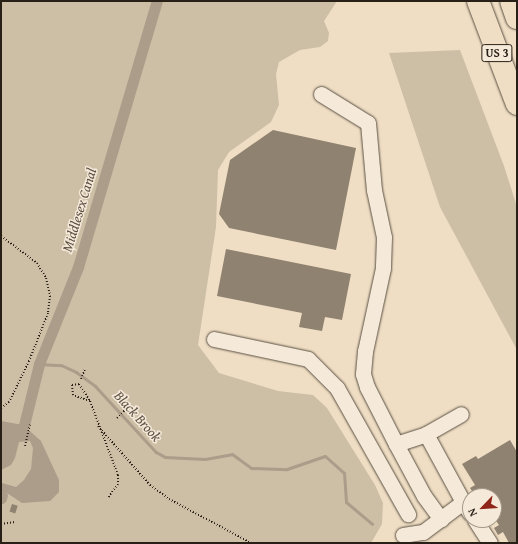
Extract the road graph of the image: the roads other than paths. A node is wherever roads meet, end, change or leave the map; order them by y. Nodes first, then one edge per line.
1 (478, 1) edge
2 (511, 1) edge
3 (517, 18) edge
4 (321, 94) dead end
5 (517, 104) edge
6 (214, 339) dead end
7 (461, 414) dead end
8 (426, 434) junction
9 (396, 444) junction
10 (424, 496) junction
11 (462, 501) edge
12 (462, 510) edge
13 (408, 514) junction
14 (441, 519) junction
15 (480, 528) edge
16 (399, 539) edge
17 (490, 543) edge

1 - 5 highway, US 3
2 - 3 highway
4 - 9 lane
6 - 13 lane
7 - 8 lane
8 - 9 lane
8 - 11 lane
9 - 10 lane
10 - 13 lane
10 - 14 lane
12 - 14 lane
13 - 16 lane
14 - 16 lane
15 - 17 lane

